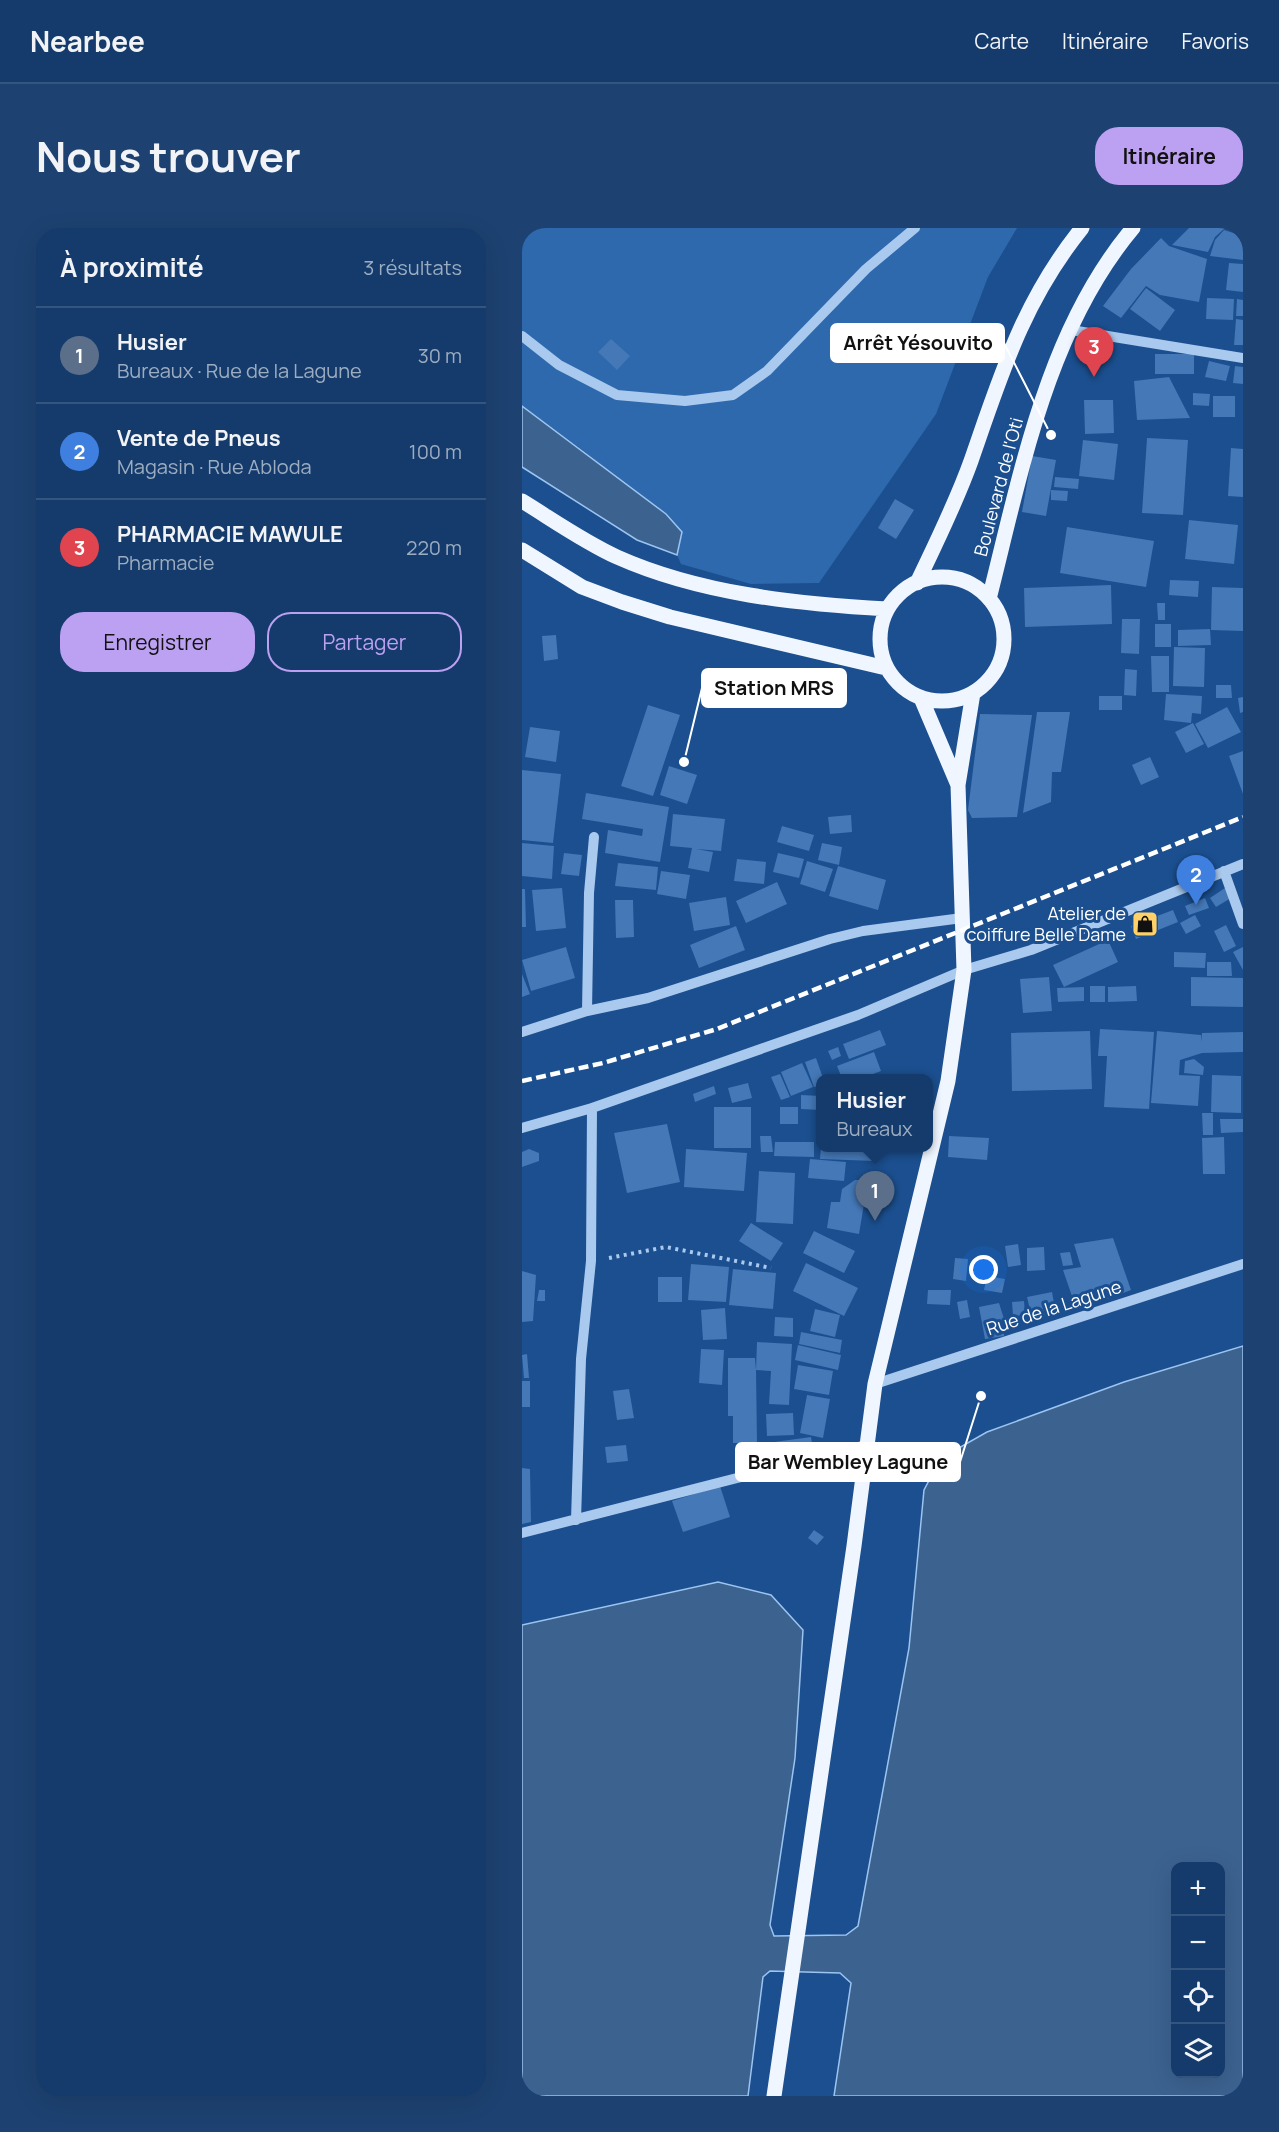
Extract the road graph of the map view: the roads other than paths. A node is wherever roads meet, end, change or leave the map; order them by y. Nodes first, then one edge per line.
1 (915, 228) edge
2 (1082, 228) edge
3 (1133, 228) edge
4 (1071, 330) junction
5 (522, 336) edge
6 (1243, 358) edge
7 (522, 501) edge
8 (522, 550) edge
9 (917, 583) junction
10 (990, 599) junction
11 (887, 609) junction
12 (886, 668) junction
13 (973, 693) junction
14 (921, 698) junction
15 (958, 785) junction
16 (594, 837) dead end
17 (1243, 864) edge
18 (1224, 871) junction
19 (962, 918) junction
20 (1243, 924) edge
21 (964, 970) junction
22 (587, 1011) junction
23 (522, 1032) edge
24 (592, 1108) junction
25 (522, 1128) edge
26 (933, 1143) edge
27 (931, 1152) edge
28 (1243, 1264) edge
29 (875, 1384) junction
30 (866, 1445) junction
31 (576, 1520) junction
32 (522, 1533) edge
33 (774, 2096) edge

1 - 5 street
2 - 9 main road, Boulevard de l'Oti
3 - 4 main road, Boulevard de l'Oti
4 - 6 street
4 - 10 main road, Boulevard de l'Oti
7 - 11 main road
8 - 12 main road
9 - 10 main road
9 - 11 main road
10 - 13 main road
11 - 12 main road
12 - 14 main road
13 - 14 main road
13 - 15 main road
14 - 15 main road
15 - 19 main road
16 - 22 street
17 - 18 street
18 - 20 street
18 - 21 street
19 - 21 main road
19 - 22 street
21 - 24 street
21 - 26 main road
22 - 23 street
24 - 25 street
24 - 31 street
27 - 29 main road
28 - 29 street, Rue de la Lagune
29 - 30 main road
30 - 31 street
30 - 33 main road
31 - 32 street

